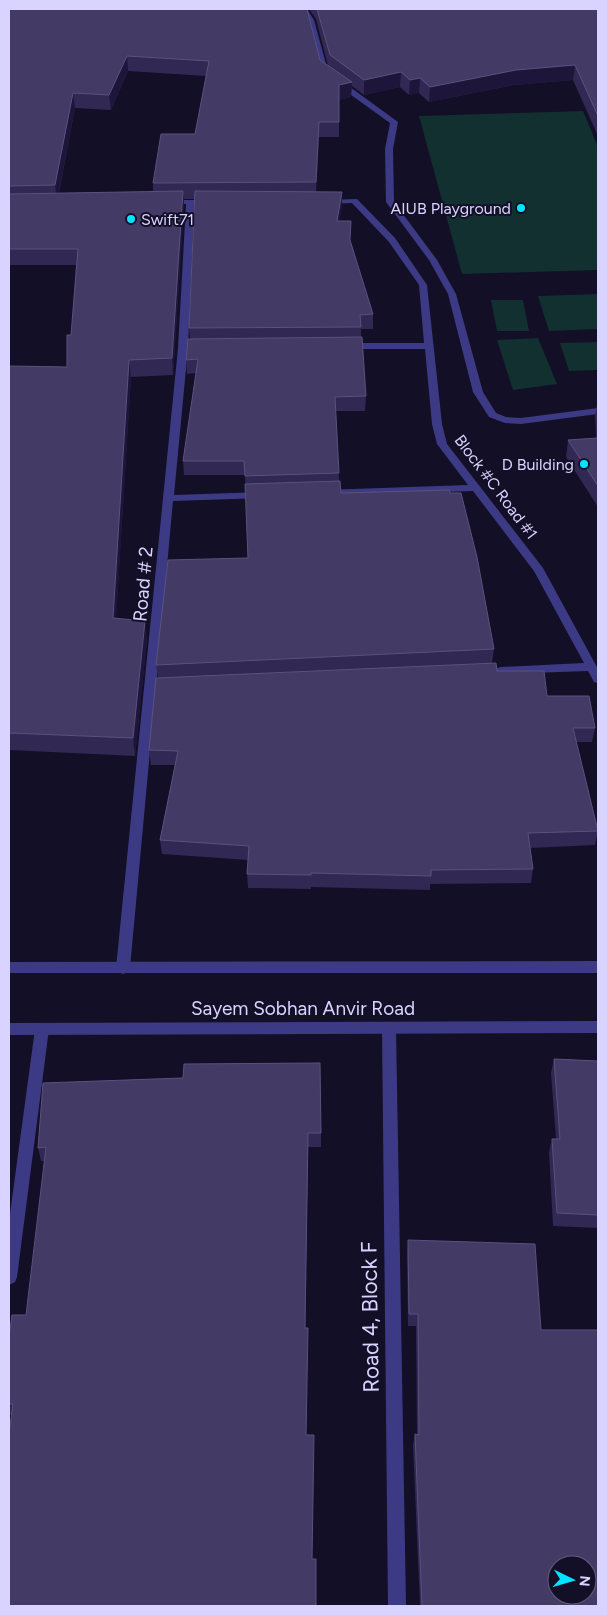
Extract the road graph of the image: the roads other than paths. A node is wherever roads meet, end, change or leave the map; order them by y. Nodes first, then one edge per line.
1 (304, 9) edge
2 (190, 202) junction
3 (219, 202) edge
4 (316, 202) edge
5 (162, 203) edge
6 (340, 346) edge
7 (429, 346) junction
8 (598, 412) edge
9 (476, 488) junction
10 (318, 494) edge
11 (268, 495) edge
12 (169, 498) junction
13 (591, 668) junction
14 (491, 672) edge
15 (598, 679) edge
16 (598, 967) edge
17 (9, 968) edge
18 (123, 968) junction
19 (598, 1027) edge
20 (388, 1028) junction
21 (9, 1029) edge
22 (42, 1029) junction
23 (9, 1277) edge
24 (397, 1606) edge

1 - 8 street
2 - 3 street
2 - 5 street
2 - 12 street, Road # 2
4 - 7 street, Block #C Road #1
6 - 7 street
7 - 9 street, Block #C Road #1
9 - 10 street
9 - 13 street, Block #C Road #1
11 - 12 street
12 - 18 street, Road # 2
13 - 14 street
13 - 15 street, Block #C Road #1
16 - 18 street
17 - 18 street
19 - 20 street, Sayem Sobhan Anvir Road
20 - 22 street, Sayem Sobhan Anvir Road
20 - 24 street, Road 4, Block F
21 - 22 street, Sayem Sobhan Anvir Road
22 - 23 street

